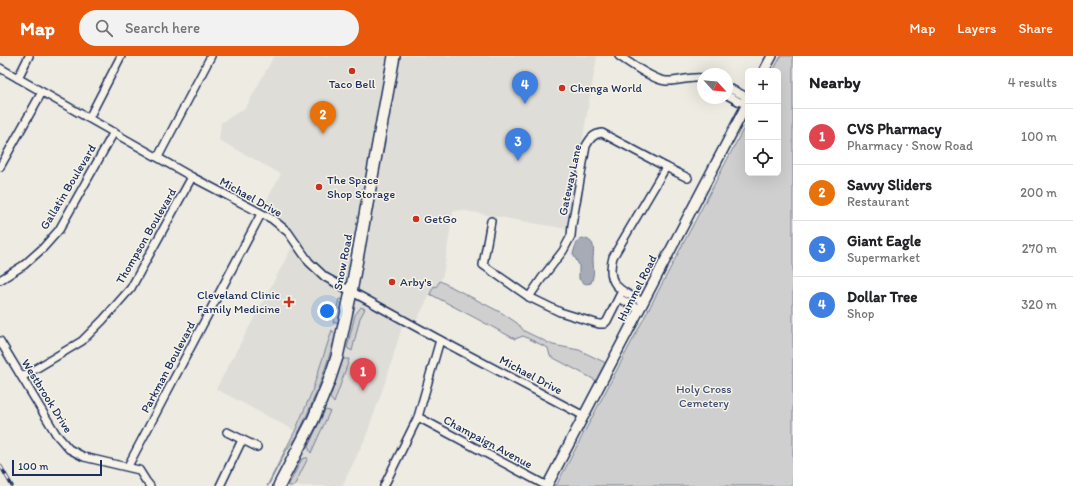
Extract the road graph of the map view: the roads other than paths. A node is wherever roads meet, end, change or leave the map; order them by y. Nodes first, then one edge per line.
1 (29, 56) edge
2 (121, 56) edge
3 (211, 56) edge
4 (394, 56) edge
5 (619, 56) edge
6 (772, 56) edge
7 (0, 68) edge
8 (766, 68) edge
9 (697, 77) edge
10 (18, 78) junction
11 (733, 90) edge
12 (42, 92) junction
13 (745, 97) edge
14 (733, 98) edge
15 (745, 102) edge
16 (747, 104) edge
17 (89, 118) junction
18 (114, 132) junction
19 (158, 157) junction
20 (0, 167) edge
21 (666, 167) junction
22 (192, 177) junction
23 (688, 178) dead end
24 (261, 214) junction
25 (491, 221) dead end
26 (0, 280) edge
27 (351, 292) junction
28 (620, 295) junction
29 (529, 297) junction
30 (641, 305) junction
31 (440, 340) junction
32 (0, 341) edge
33 (22, 377) junction
34 (584, 416) junction
35 (418, 417) junction
36 (227, 432) dead end
37 (242, 440) junction
38 (257, 447) dead end
39 (128, 466) junction
40 (150, 486) edge
41 (220, 486) edge
42 (279, 486) edge
43 (384, 486) edge
44 (547, 486) edge

1 - 10 street
2 - 17 street
3 - 19 street
4 - 27 main road, Snow Road
5 - 9 street
6 - 8 street
7 - 10 street, Michael Drive
10 - 12 street, Michael Drive
11 - 13 street
12 - 17 street, Michael Drive
12 - 20 street
14 - 15 street
16 - 30 street, Hummel Road
17 - 18 street, Michael Drive
18 - 19 street, Michael Drive
18 - 26 street, Gallatin Boulevard
19 - 22 street, Michael Drive
21 - 23 street, Gateway Lane
21 - 28 street
21 - 29 street, Gateway Lane
22 - 24 street, Michael Drive
22 - 33 street, Thompson Boulevard
24 - 27 street, Michael Drive
24 - 39 street, Parkman Boulevard
25 - 29 street
27 - 31 street, Michael Drive
27 - 42 main road, Snow Road
28 - 29 street
28 - 30 street
30 - 34 street, Hummel Road
31 - 34 street, Michael Drive
31 - 35 street
32 - 33 street, Westbrook Drive
33 - 39 street, Westbrook Drive
34 - 44 street, Hummel Road
35 - 43 street
35 - 44 street, Champaign Avenue
36 - 37 street
37 - 38 street
37 - 41 street
39 - 40 street

